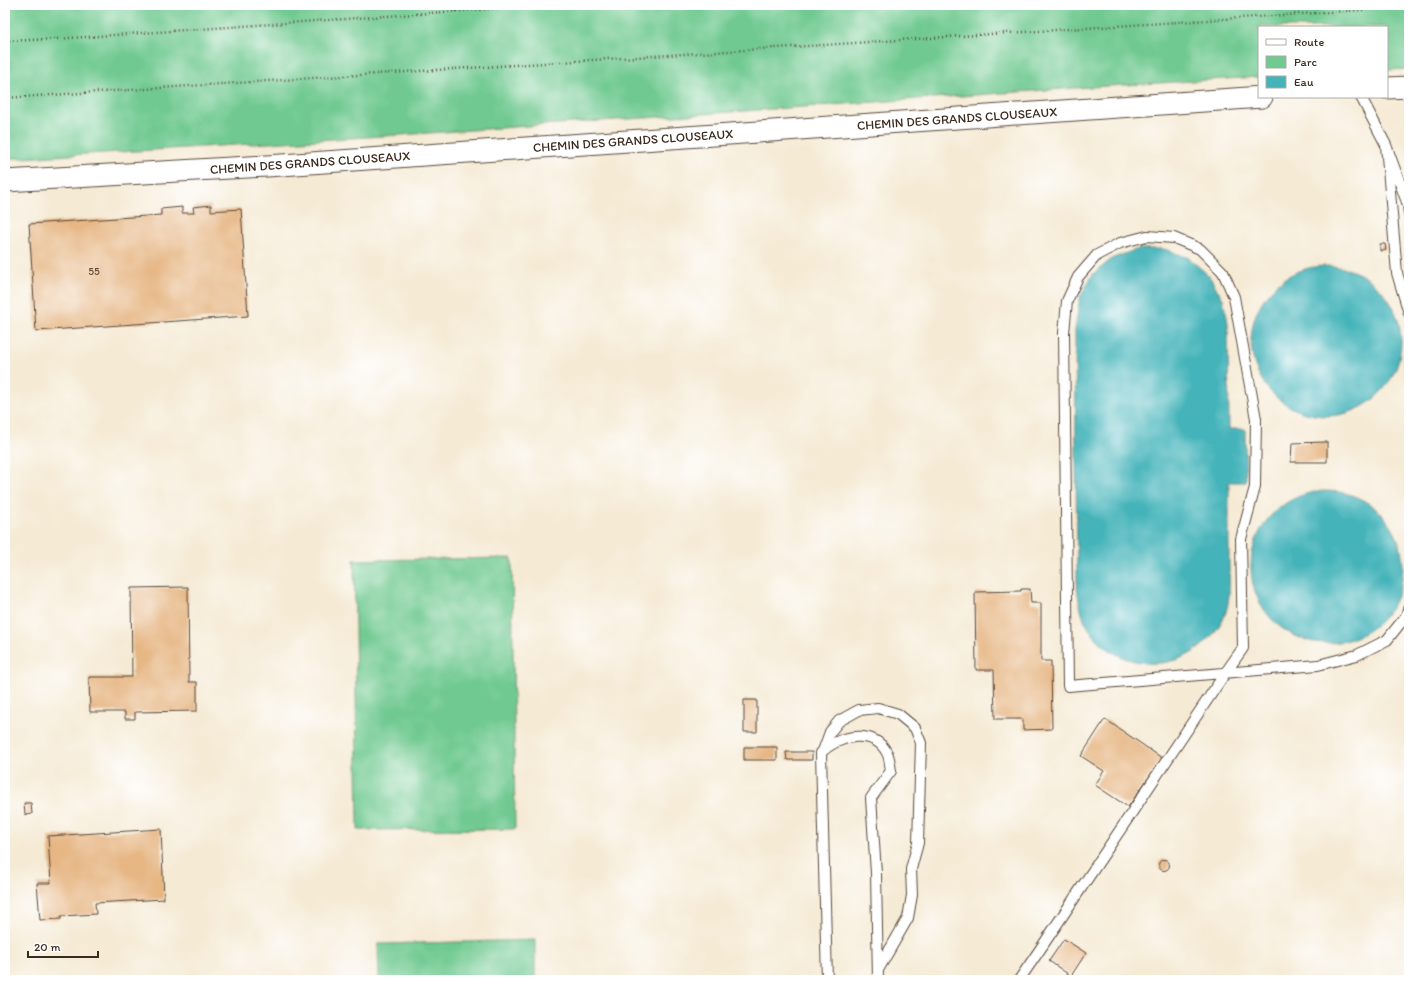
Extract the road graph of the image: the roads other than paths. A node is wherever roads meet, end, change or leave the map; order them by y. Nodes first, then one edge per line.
1 (1409, 87) edge
2 (1388, 88) edge
3 (1258, 97) edge
4 (1362, 98) edge
5 (1386, 145) junction
6 (5, 181) edge
7 (1409, 213) edge
8 (1409, 313) edge
9 (1409, 607) edge
10 (1226, 672) junction
11 (822, 753) junction
12 (878, 975) edge
13 (827, 980) edge
14 (1019, 980) edge

1 - 2 street
3 - 6 street, CHEMIN DES GRANDS CLOUSEAUX
4 - 5 lane
5 - 7 lane
5 - 8 lane
9 - 10 lane
10 - 10 lane
10 - 14 lane
11 - 12 lane
11 - 12 lane
11 - 13 lane

